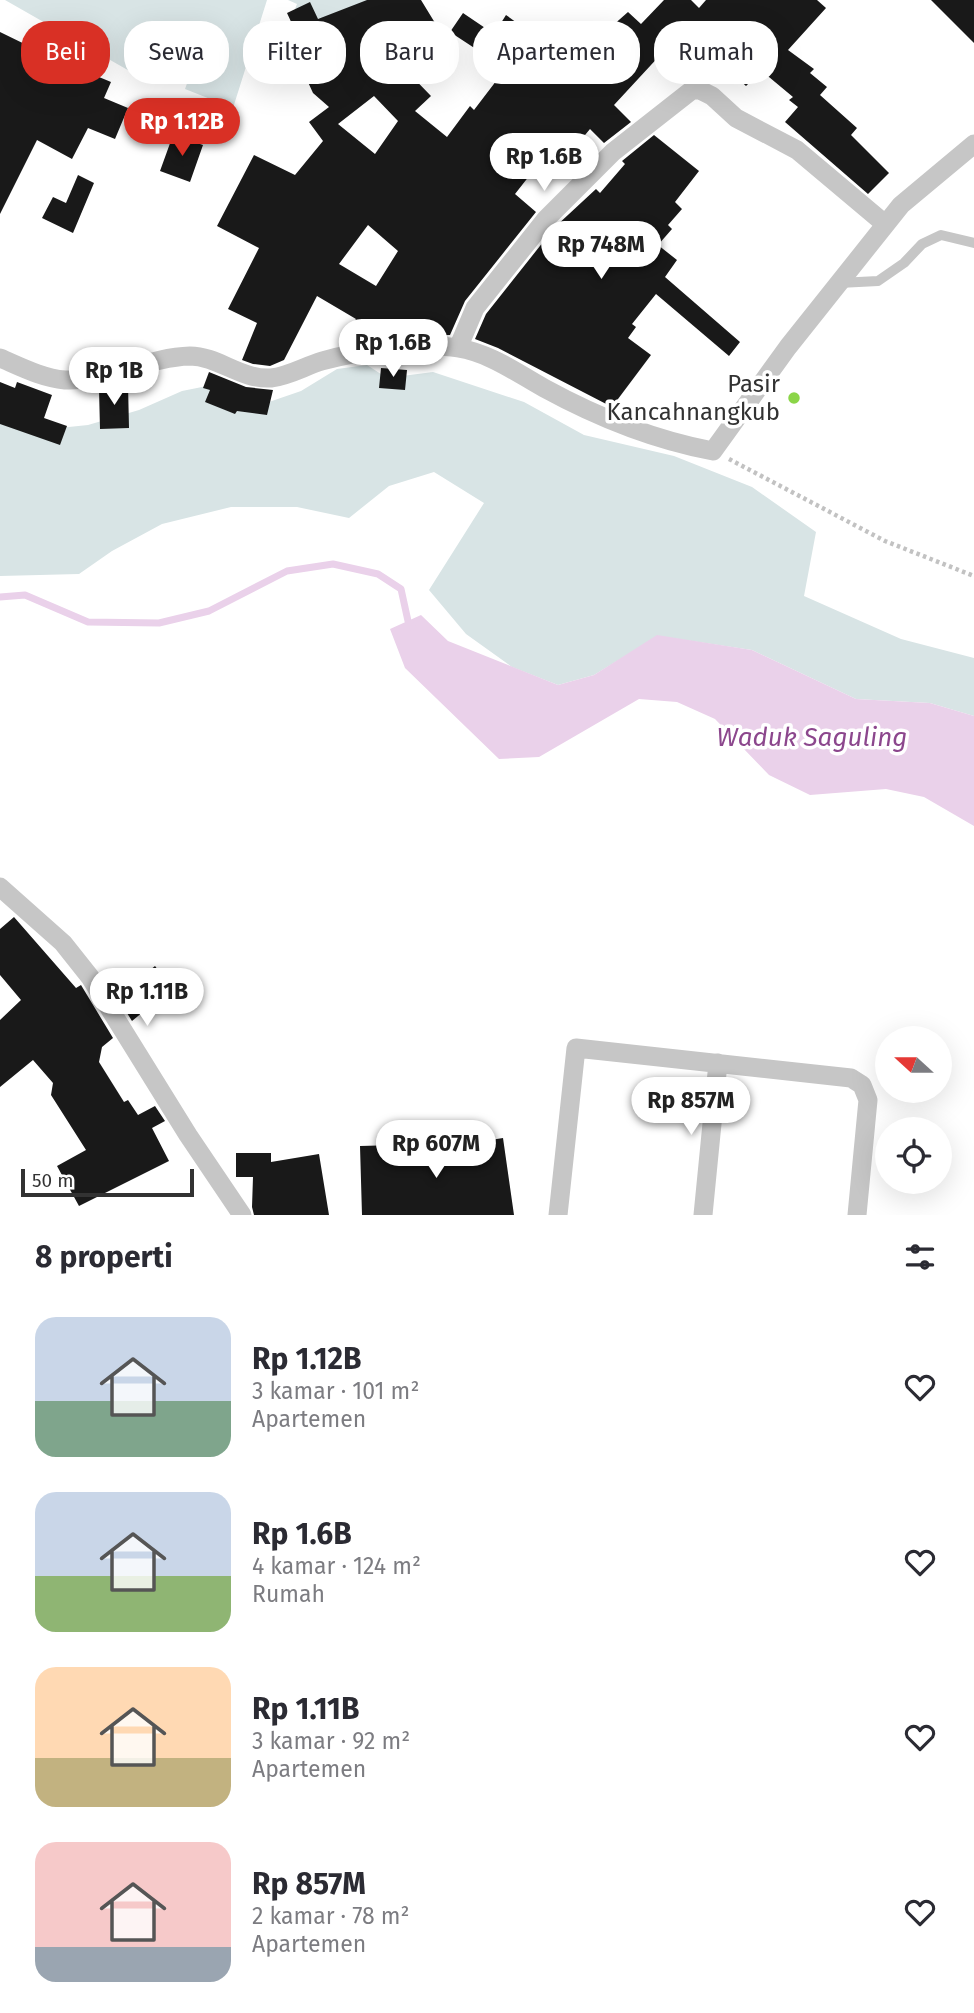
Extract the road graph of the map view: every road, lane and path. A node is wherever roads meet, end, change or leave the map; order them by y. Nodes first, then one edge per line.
1 (974, 144) edge
2 (886, 224) junction
3 (974, 243) edge
4 (838, 284) junction
5 (458, 348) junction
6 (0, 358) edge
7 (713, 451) junction
8 (974, 576) edge
9 (0, 887) edge
10 (718, 1063) junction
11 (242, 1215) edge
12 (558, 1215) edge
13 (703, 1215) edge
14 (858, 1215) edge

1 - 2 street
2 - 4 street
2 - 5 street
3 - 4 lane
4 - 7 street
5 - 6 street
5 - 7 street
7 - 8 path
9 - 11 street
10 - 12 street
10 - 13 street
10 - 14 street

